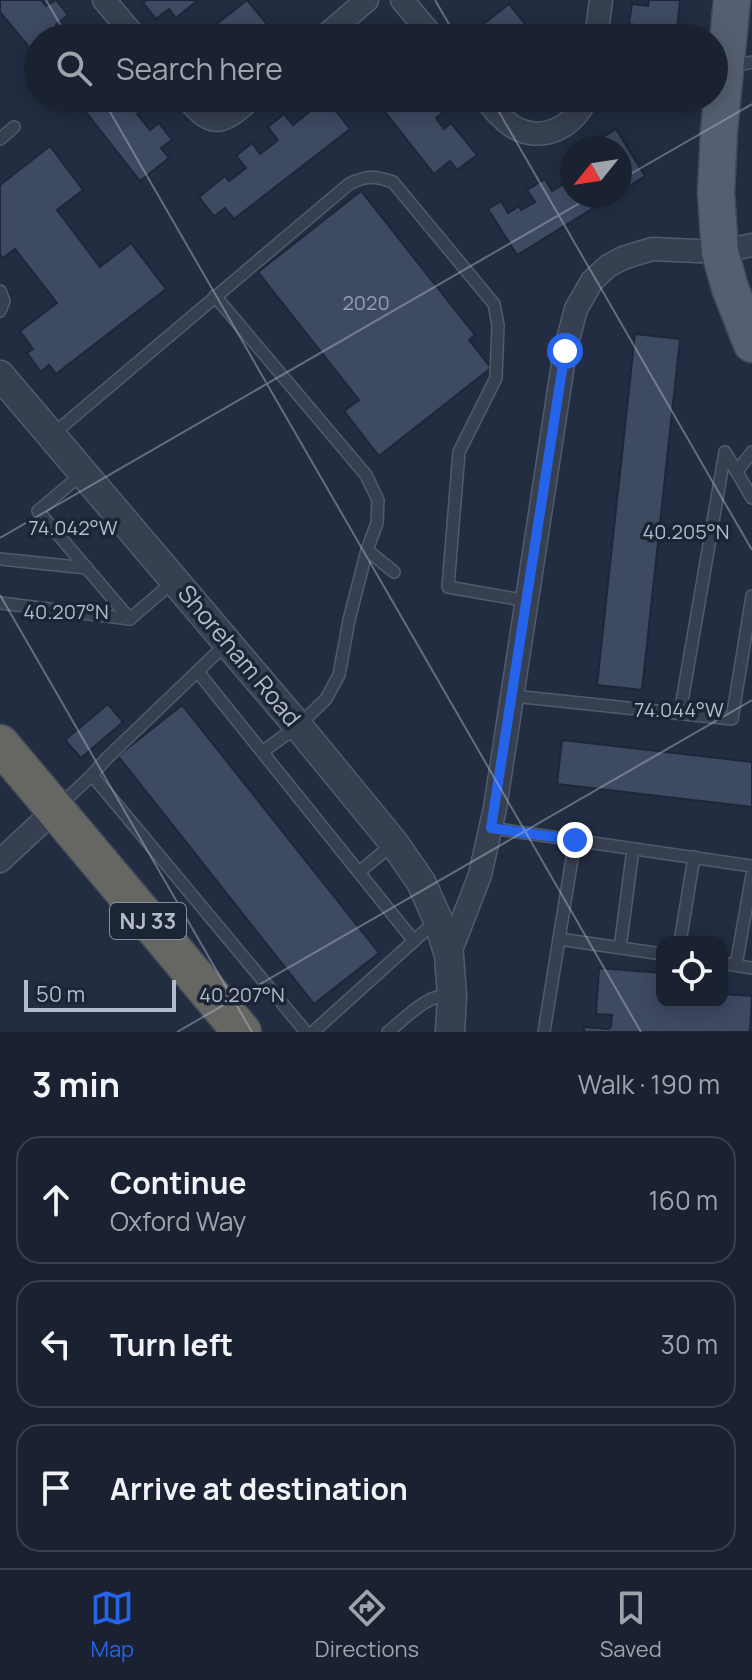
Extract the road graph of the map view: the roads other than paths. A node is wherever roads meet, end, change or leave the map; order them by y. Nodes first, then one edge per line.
1 (104, 0) edge
2 (367, 0) edge
3 (402, 0) edge
4 (601, 0) edge
5 (732, 0) edge
6 (124, 24) edge
7 (339, 24) edge
8 (422, 24) edge
9 (598, 24) edge
10 (738, 65) edge
11 (198, 112) edge
12 (235, 112) edge
13 (497, 112) edge
14 (579, 112) edge
15 (14, 127) dead end
16 (0, 139) edge
17 (736, 249) edge
18 (0, 291) edge
19 (215, 296) junction
20 (0, 311) edge
21 (752, 344) edge
22 (0, 375) edge
23 (51, 435) junction
24 (752, 452) edge
25 (737, 471) junction
26 (83, 473) junction
27 (752, 498) edge
28 (367, 550) junction
29 (0, 559) edge
30 (87, 568) junction
31 (394, 572) dead end
32 (174, 580) junction
33 (752, 596) edge
34 (528, 601) junction
35 (0, 603) edge
36 (130, 619) junction
37 (228, 642) junction
38 (198, 672) junction
39 (513, 696) junction
40 (680, 713) junction
41 (298, 726) junction
42 (0, 744) edge
43 (262, 752) junction
44 (92, 775) junction
45 (55, 810) junction
46 (491, 828) junction
47 (575, 840) junction
48 (394, 843) junction
49 (633, 849) junction
50 (694, 857) junction
51 (0, 861) edge
52 (752, 866) edge
53 (359, 872) junction
54 (752, 875) edge
55 (438, 920) junction
56 (681, 936) edge
57 (559, 939) junction
58 (414, 941) junction
59 (620, 948) junction
60 (656, 953) edge
61 (449, 955) junction
62 (728, 964) edge
63 (736, 965) junction
64 (752, 968) edge
65 (452, 996) junction
66 (242, 1032) edge
67 (306, 1032) edge
68 (313, 1032) edge
69 (388, 1032) edge
70 (450, 1032) edge
71 (544, 1032) edge

1 - 6 street
2 - 7 street
3 - 8 street
4 - 9 street
5 - 10 main road
10 - 17 main road
11 - 12 street
13 - 14 street
15 - 16 lane
17 - 21 main road
17 - 34 street
18 - 20 lane
19 - 23 lane
19 - 28 lane
19 - 34 lane
22 - 23 street, Shoreham Road
23 - 26 street, Shoreham Road
24 - 25 lane
25 - 27 lane
25 - 40 lane
26 - 30 lane
26 - 32 street, Shoreham Road
28 - 31 lane
28 - 41 lane
29 - 30 lane
30 - 36 lane
32 - 36 lane
32 - 37 street, Shoreham Road
33 - 40 lane
34 - 39 street
35 - 36 lane
37 - 38 lane
37 - 41 street, Shoreham Road
38 - 43 lane
38 - 44 lane
39 - 40 lane
39 - 46 street
41 - 43 lane
41 - 48 street, Shoreham Road
42 - 45 highway, NJ 33
43 - 53 lane
44 - 45 lane
44 - 67 lane
45 - 51 street
45 - 66 highway, NJ 33
46 - 47 lane
46 - 61 street
47 - 49 lane
47 - 57 lane
48 - 53 lane
48 - 55 street, Shoreham Road
49 - 50 lane
49 - 59 lane
50 - 52 lane
50 - 56 lane
53 - 58 lane
54 - 63 lane
55 - 58 lane
55 - 61 street, Shoreham Road
57 - 59 lane
57 - 71 lane
58 - 68 lane
59 - 60 lane
61 - 65 street, Shoreham Road
62 - 63 lane
63 - 64 lane
65 - 69 lane
65 - 70 street, Shoreham Road

